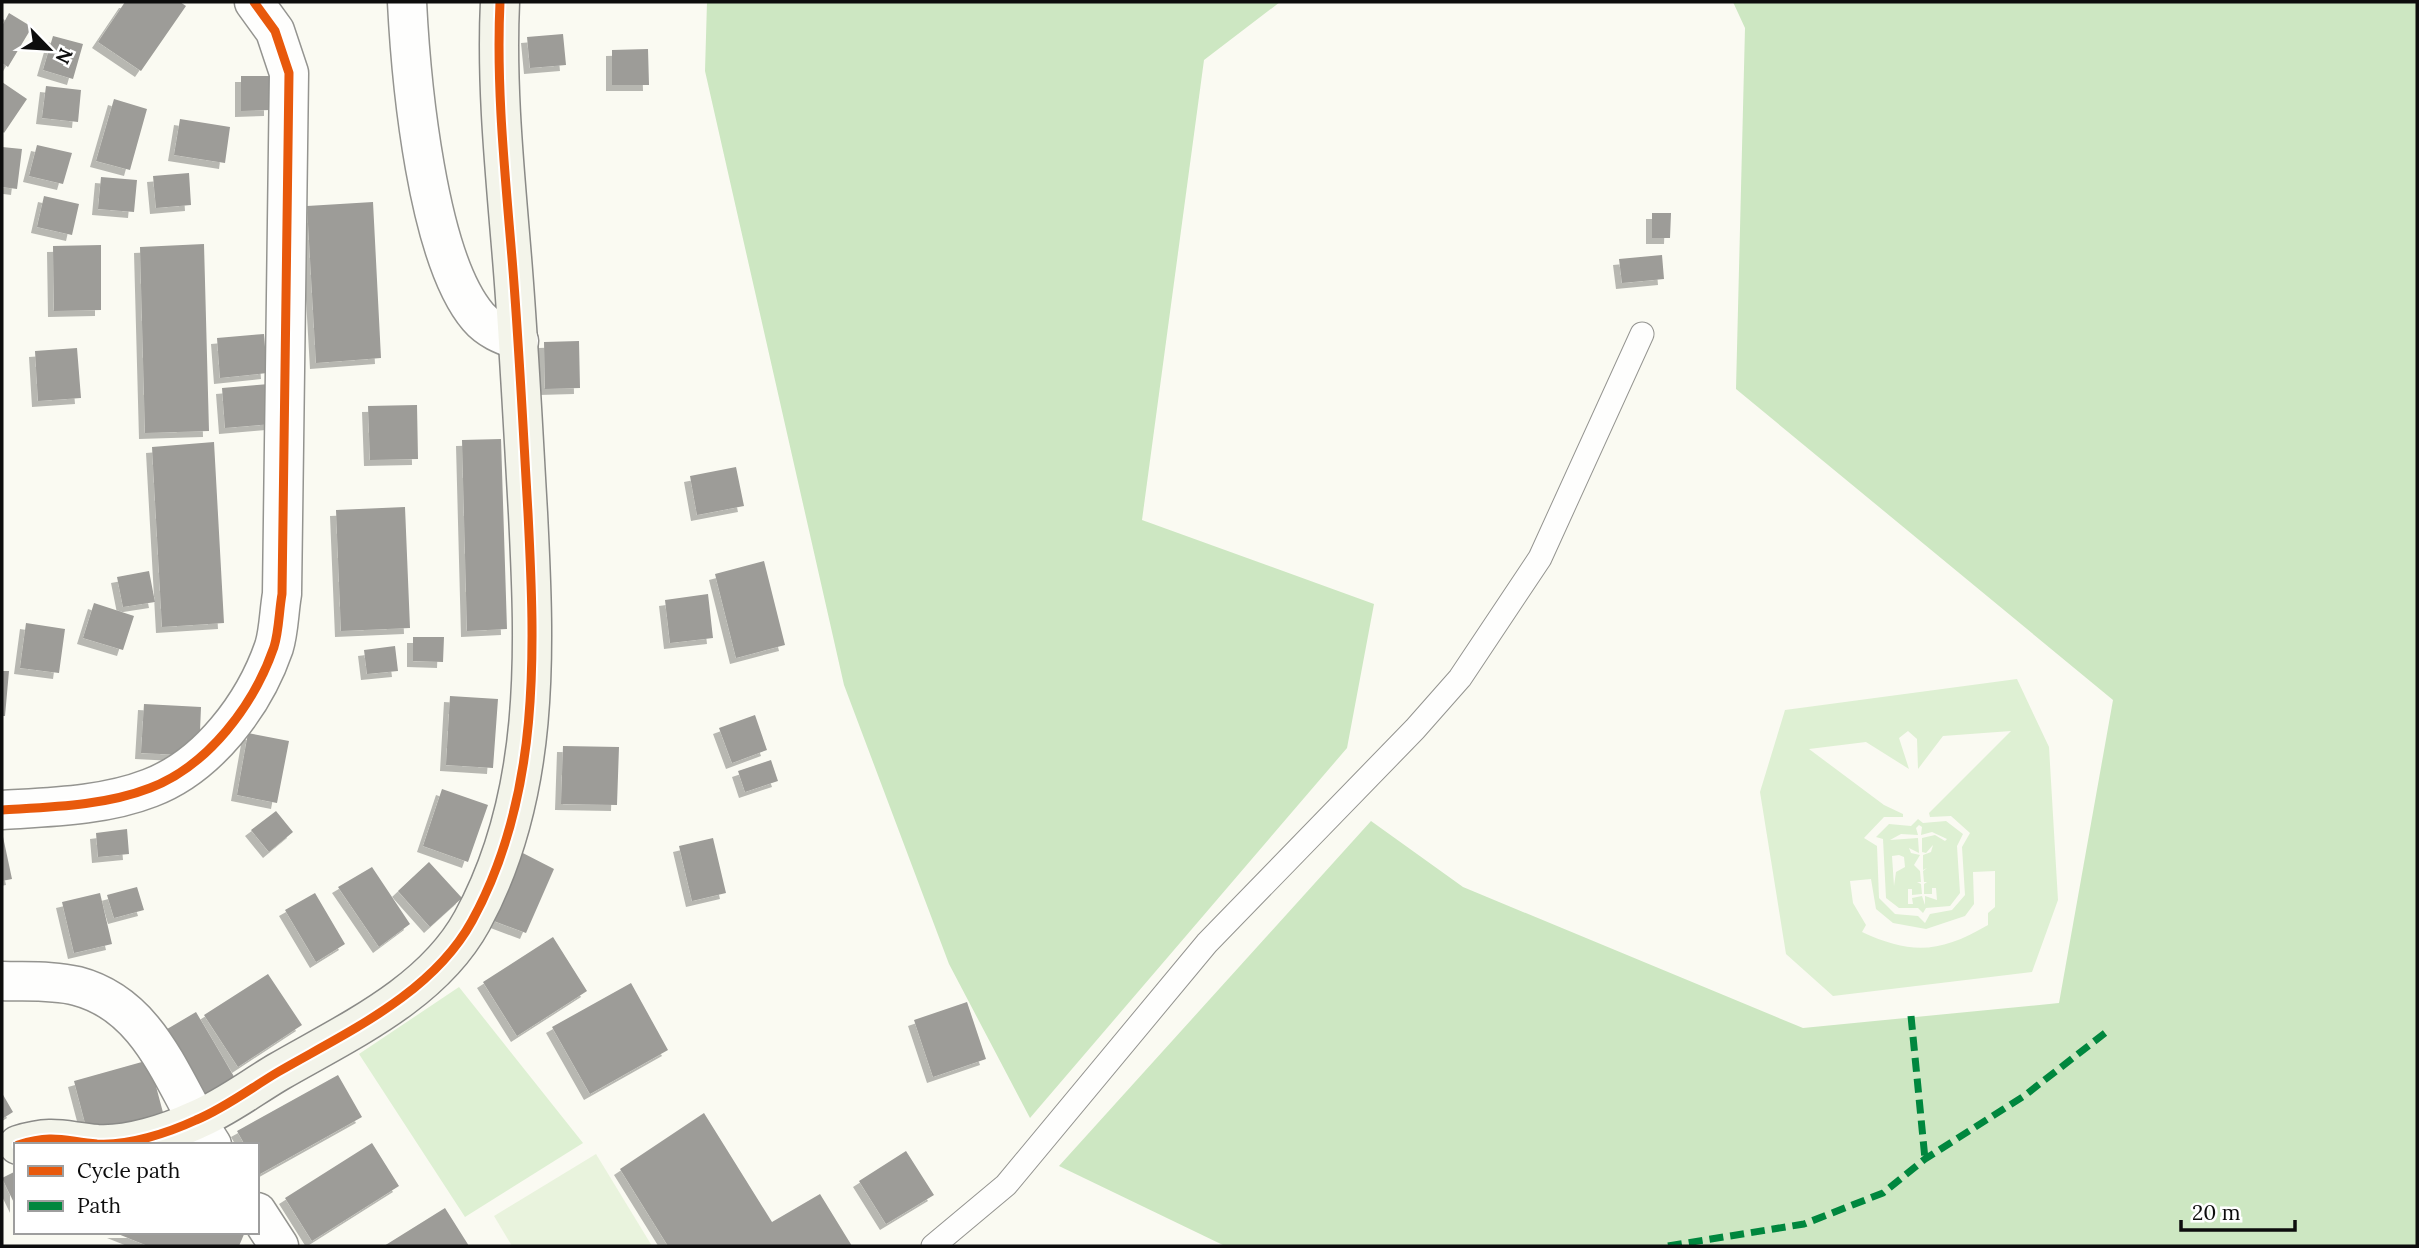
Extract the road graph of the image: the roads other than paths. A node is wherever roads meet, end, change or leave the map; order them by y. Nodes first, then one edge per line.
1 (254, 2) edge
2 (407, 2) edge
3 (500, 2) edge
4 (1642, 334) dead end
5 (519, 341) junction
6 (2, 810) edge
7 (2, 981) edge
8 (204, 1133) edge
9 (24, 1143) edge
10 (92, 1143) edge
11 (113, 1143) edge
12 (933, 1246) edge

1 - 6 street
2 - 5 street
3 - 5 street
4 - 12 lane
5 - 8 street
7 - 8 street
8 - 11 street
9 - 10 street

